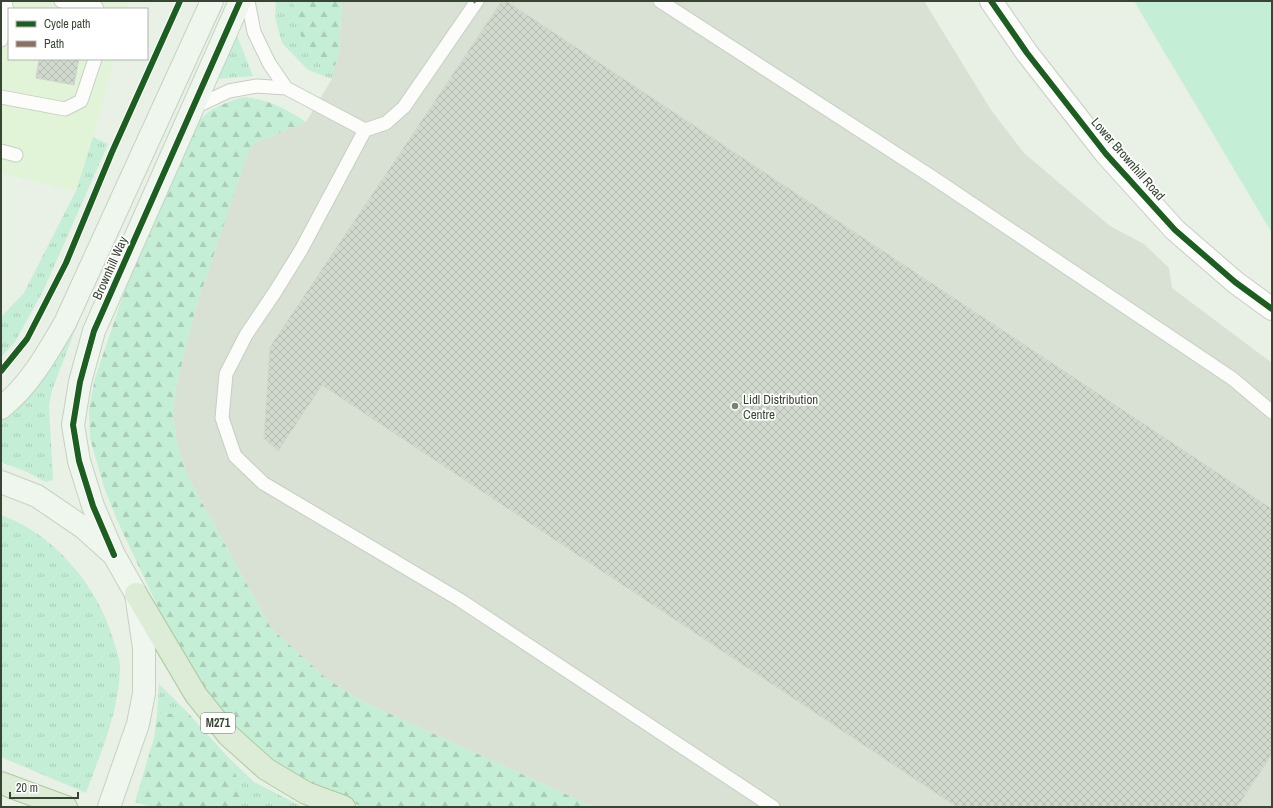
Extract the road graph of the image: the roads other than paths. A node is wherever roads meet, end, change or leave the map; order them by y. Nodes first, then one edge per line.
1 (5, 1) edge
2 (61, 1) edge
3 (212, 1) edge
4 (240, 1) edge
5 (248, 1) edge
6 (477, 1) edge
7 (660, 1) edge
8 (991, 1) edge
9 (96, 8) edge
10 (1, 40) edge
11 (94, 60) edge
12 (286, 88) junction
13 (1, 97) edge
14 (191, 109) junction
15 (365, 130) junction
16 (1, 151) edge
17 (16, 155) dead end
18 (1272, 309) edge
19 (1, 408) edge
20 (1272, 412) edge
21 (1, 482) edge
22 (114, 555) junction
23 (136, 594) junction
24 (1, 783) edge
25 (66, 807) edge
26 (109, 807) edge
27 (344, 807) edge
28 (773, 807) edge

1 - 10 lane
2 - 9 lane
3 - 19 street, Brownhill Way
4 - 14 street, Brownhill Way
5 - 12 lane
6 - 15 lane
7 - 20 lane
8 - 18 street, Lower Brownhill Road
11 - 13 lane
12 - 14 lane
12 - 15 lane
14 - 22 street, Brownhill Way
15 - 28 lane
16 - 17 lane
21 - 22 street
22 - 23 street
23 - 26 street
23 - 27 highway, M271
24 - 25 highway

